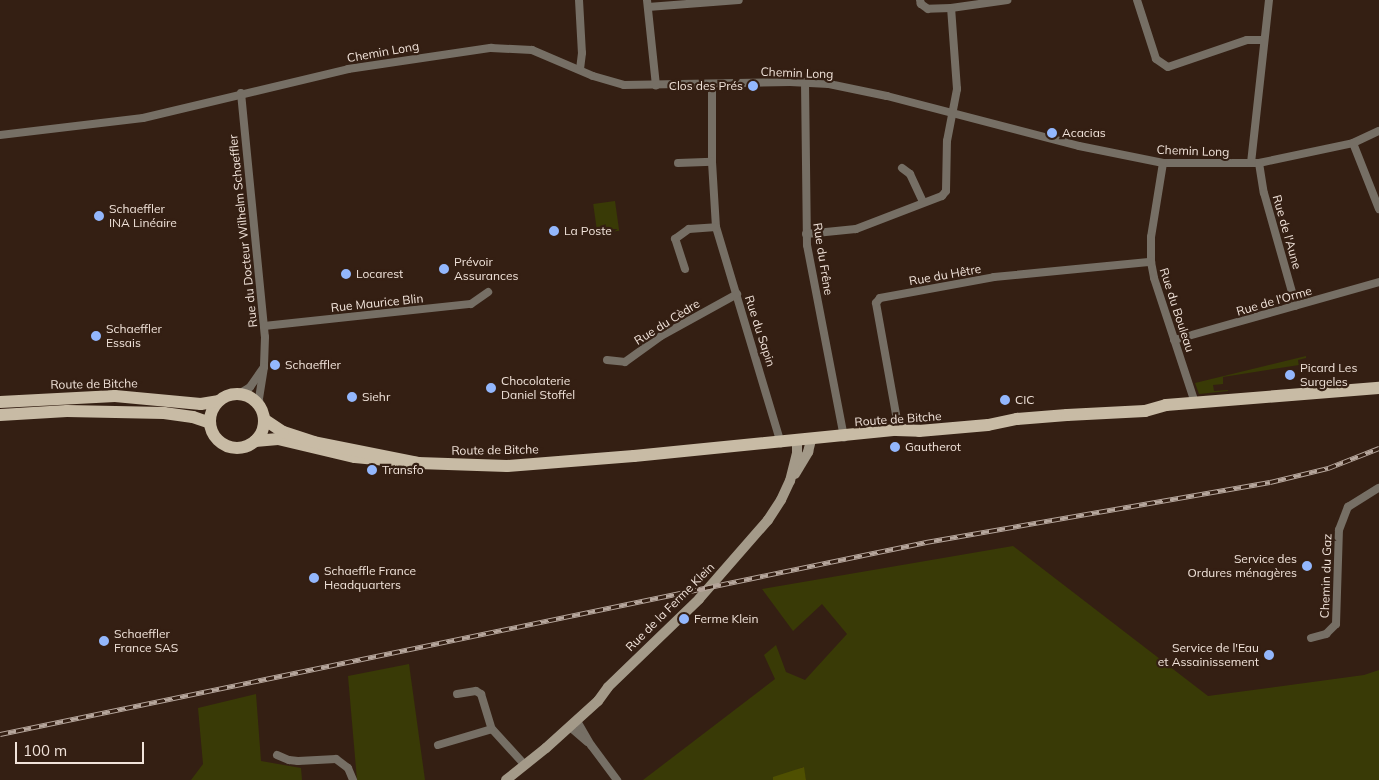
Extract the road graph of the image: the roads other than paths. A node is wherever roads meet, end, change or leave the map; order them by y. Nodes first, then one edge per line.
1 (579, 0) edge
2 (739, 0) edge
3 (920, 0) edge
4 (1007, 0) edge
5 (1137, 0) edge
6 (1269, 0) edge
7 (648, 4) edge
8 (951, 8) junction
9 (1264, 40) junction
10 (580, 69) junction
11 (805, 82) junction
12 (712, 84) junction
13 (656, 86) junction
14 (241, 93) junction
15 (953, 113) junction
16 (1379, 131) edge
17 (0, 135) edge
18 (1353, 143) junction
19 (712, 162) junction
20 (678, 163) dead end
21 (1163, 163) junction
22 (1255, 163) junction
23 (902, 168) dead end
24 (923, 202) junction
25 (1379, 209) edge
26 (716, 227) junction
27 (806, 234) junction
28 (1150, 262) junction
29 (685, 269) dead end
30 (1379, 282) edge
31 (488, 292) dead end
32 (736, 294) junction
33 (1296, 306) junction
34 (264, 326) junction
35 (1174, 340) junction
36 (607, 360) dead end
37 (264, 367) junction
38 (1379, 388) edge
39 (239, 394) junction
40 (218, 401) junction
41 (0, 402) edge
42 (1195, 403) junction
43 (260, 407) junction
44 (0, 415) edge
45 (264, 420) junction
46 (210, 424) junction
47 (899, 431) junction
48 (844, 437) junction
49 (811, 440) junction
50 (255, 441) junction
51 (797, 441) junction
52 (781, 443) junction
53 (418, 463) junction
54 (790, 481) junction
55 (1379, 488) edge
56 (1311, 638) dead end
57 (457, 694) dead end
58 (573, 724) junction
59 (492, 730) junction
60 (438, 745) dead end
61 (277, 755) dead end
62 (524, 764) junction
63 (353, 780) edge
64 (506, 780) edge
65 (617, 780) edge

1 - 10 street
2 - 7 street
3 - 8 street
4 - 8 street
5 - 9 street
6 - 9 street, Rue de l'Aune
7 - 13 street
8 - 15 street
9 - 22 street, Rue de l'Aune
10 - 13 street, Chemin Long
10 - 14 street, Chemin Long
11 - 12 street, Chemin Long
11 - 15 street, Chemin Long
11 - 27 street, Rue du Frêne
12 - 13 street, Chemin Long
12 - 19 street, Rue du Sapin
14 - 17 street, Chemin Long
14 - 34 street, Rue du Docteur Wilhelm Schaeffler
15 - 21 street, Chemin Long
15 - 24 street
16 - 18 street, Chemin Long
18 - 22 street, Chemin Long
18 - 25 street
19 - 20 street
19 - 26 street, Rue du Sapin
21 - 22 street, Chemin Long
21 - 28 street, Rue du Bouleau
22 - 33 street, Rue de l'Aune
23 - 24 street
24 - 27 street
26 - 29 street
26 - 32 street, Rue du Sapin
27 - 48 street, Rue du Frêne
28 - 35 street, Rue du Bouleau
28 - 47 street, Rue du Hêtre
30 - 33 street, Rue de l'Orme
31 - 34 street, Rue Maurice Blin
32 - 36 street, Rue du Cèdre
32 - 52 street, Rue du Sapin
33 - 35 street, Rue de l'Orme
34 - 37 street, Rue du Docteur Wilhelm Schaeffler
35 - 42 street, Rue du Bouleau
37 - 39 street
37 - 43 street, Rue du Docteur Wilhelm Schaeffler
38 - 42 main road, Route de Bitche
39 - 40 main road
39 - 43 main road
40 - 41 main road, Route de Bitche
40 - 46 main road
42 - 47 main road, Route de Bitche
43 - 45 main road
44 - 46 main road
45 - 50 main road
45 - 53 main road, Route de Bitche
46 - 50 main road
47 - 48 main road, Route de Bitche
48 - 49 main road, Route de Bitche
49 - 51 main road, Route de Bitche
49 - 54 street, Rue de la Ferme Klein
50 - 53 main road, Route de Bitche
51 - 52 main road, Route de Bitche
51 - 54 street, Rue de la Ferme Klein
52 - 53 main road, Route de Bitche
54 - 58 street, Rue de la Ferme Klein
55 - 56 street, Chemin du Gaz
57 - 59 street
58 - 62 street, Rue de la Ferme Klein
58 - 65 street
59 - 60 street
59 - 62 street
61 - 63 street
62 - 64 street, Rue de la Ferme Klein

